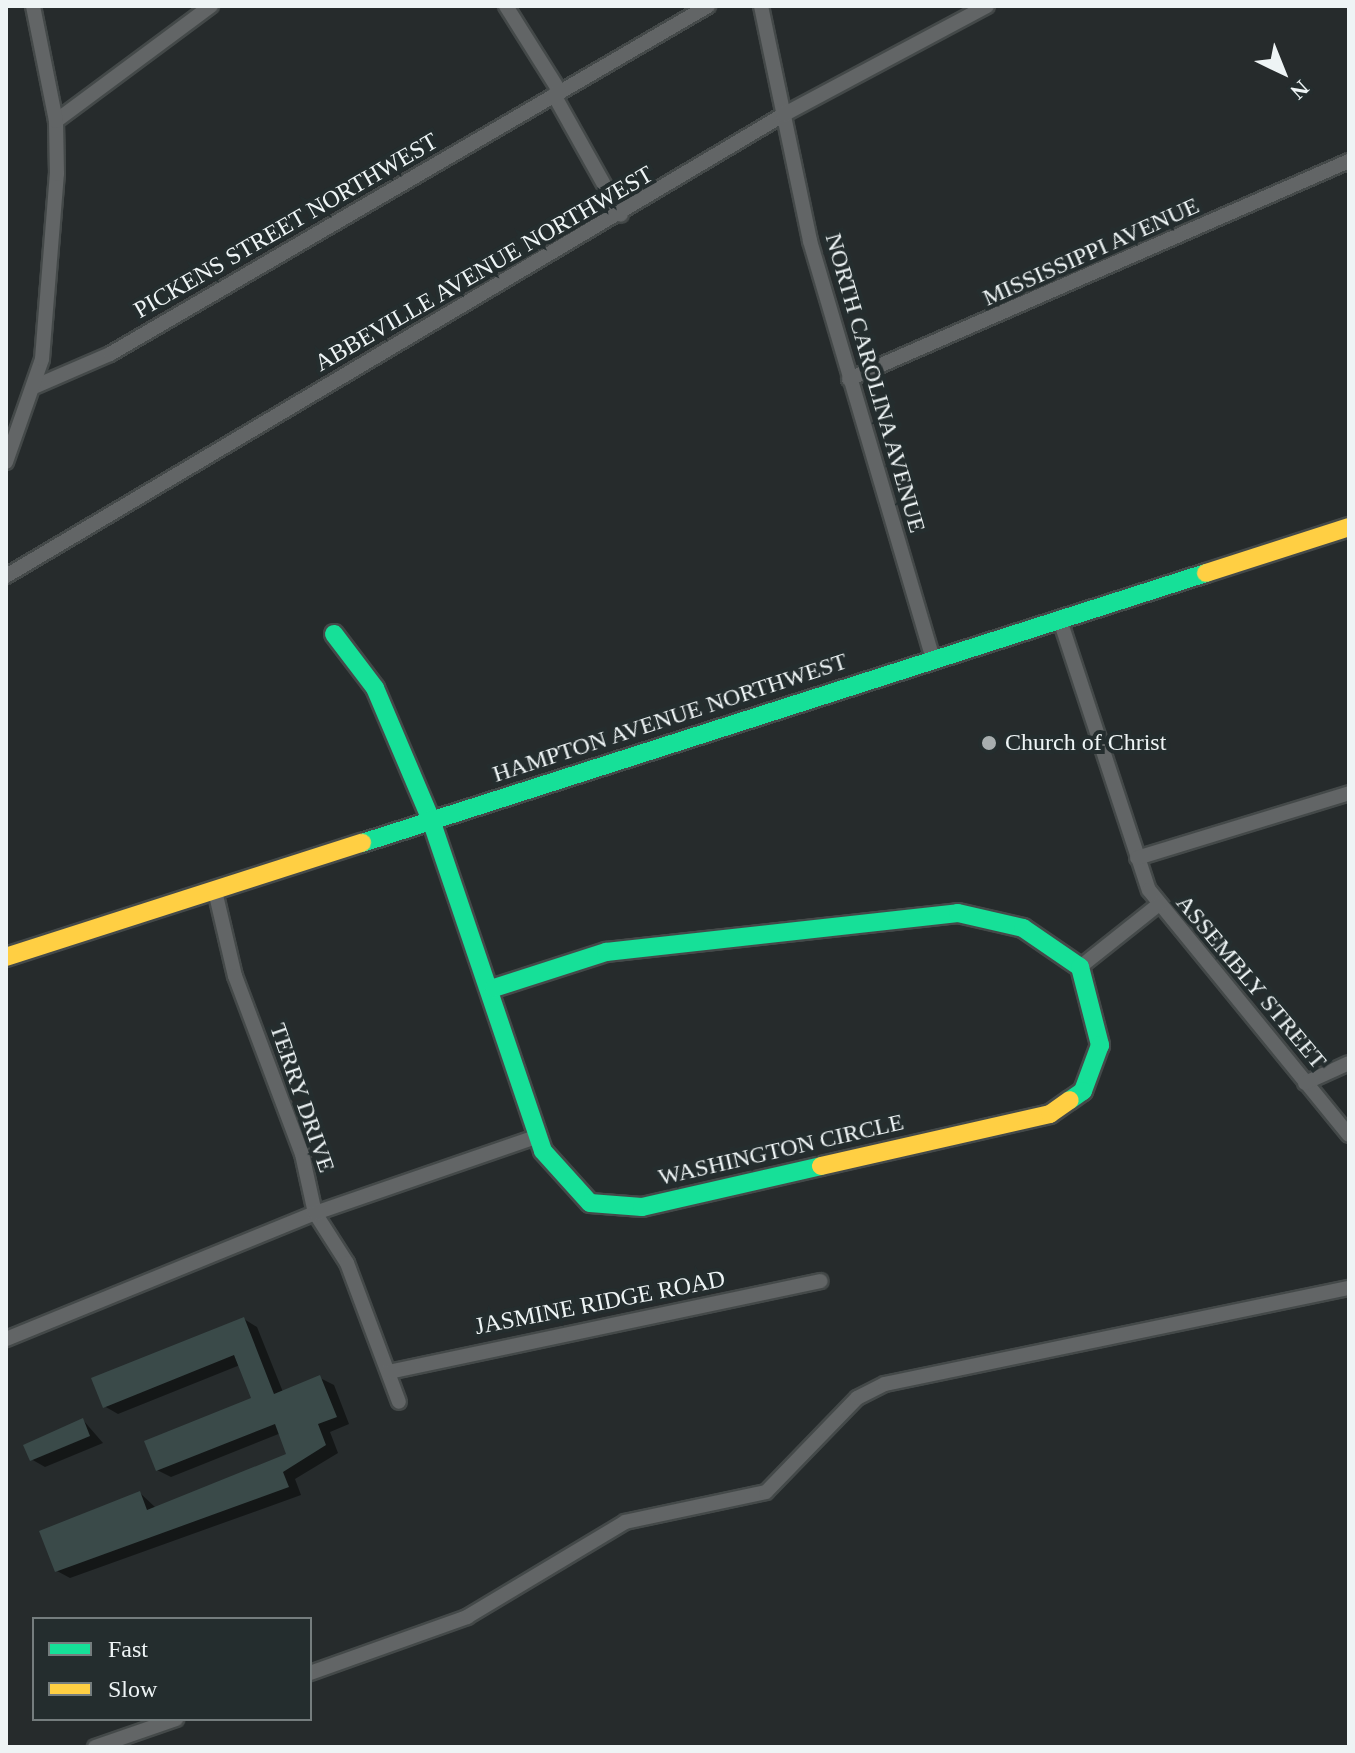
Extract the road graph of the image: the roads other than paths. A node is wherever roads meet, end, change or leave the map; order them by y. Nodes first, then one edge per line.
1 (33, 6) edge
2 (211, 6) edge
3 (506, 6) edge
4 (708, 6) edge
5 (761, 6) edge
6 (987, 6) edge
7 (557, 93) junction
8 (783, 115) junction
9 (56, 121) junction
10 (1349, 161) edge
11 (621, 215) junction
12 (849, 379) junction
13 (36, 386) junction
14 (6, 462) edge
15 (1349, 527) edge
16 (6, 576) edge
17 (1060, 620) junction
18 (334, 634) dead end
19 (933, 660) junction
20 (1349, 793) edge
21 (431, 820) junction
22 (1137, 858) junction
23 (215, 891) junction
24 (1158, 905) junction
25 (6, 957) edge
26 (1080, 967) junction
27 (494, 988) junction
28 (1349, 1063) edge
29 (1305, 1083) junction
30 (1349, 1135) edge
31 (538, 1136) junction
32 (315, 1213) junction
33 (820, 1281) dead end
34 (1349, 1288) edge
35 (6, 1339) edge
36 (389, 1372) junction
37 (399, 1402) dead end
38 (312, 1672) edge
39 (170, 1721) edge
40 (95, 1747) edge

1 - 9 street
2 - 9 street
3 - 7 street
4 - 7 street, PICKENS STREET NORTHWEST
5 - 8 street, NORTH CAROLINA AVENUE
6 - 8 street, ABBEVILLE AVENUE NORTHWEST
7 - 11 street
7 - 13 street, PICKENS STREET NORTHWEST
8 - 11 street, ABBEVILLE AVENUE NORTHWEST
8 - 12 street, NORTH CAROLINA AVENUE
9 - 13 street
10 - 12 street, MISSISSIPPI AVENUE
11 - 16 street, ABBEVILLE AVENUE NORTHWEST
12 - 19 street, NORTH CAROLINA AVENUE
13 - 14 street
15 - 17 street, HAMPTON AVENUE NORTHWEST
17 - 19 street, HAMPTON AVENUE NORTHWEST
17 - 22 street, ASSEMBLY STREET
18 - 21 street, WASHINGTON CIRCLE
19 - 21 street, HAMPTON AVENUE NORTHWEST
20 - 22 street
21 - 23 street, HAMPTON AVENUE NORTHWEST
21 - 27 street, WASHINGTON CIRCLE
22 - 24 street, ASSEMBLY STREET
23 - 25 street, HAMPTON AVENUE NORTHWEST
23 - 32 street, TERRY DRIVE
24 - 26 street
24 - 29 street, ASSEMBLY STREET
26 - 27 street
26 - 31 street, WASHINGTON CIRCLE
27 - 31 street, WASHINGTON CIRCLE
28 - 29 street
29 - 30 street, ASSEMBLY STREET
31 - 32 street
32 - 35 street
32 - 36 street, TERRY DRIVE
33 - 36 street, JASMINE RIDGE ROAD
34 - 38 street
36 - 37 street, TERRY DRIVE
39 - 40 street

